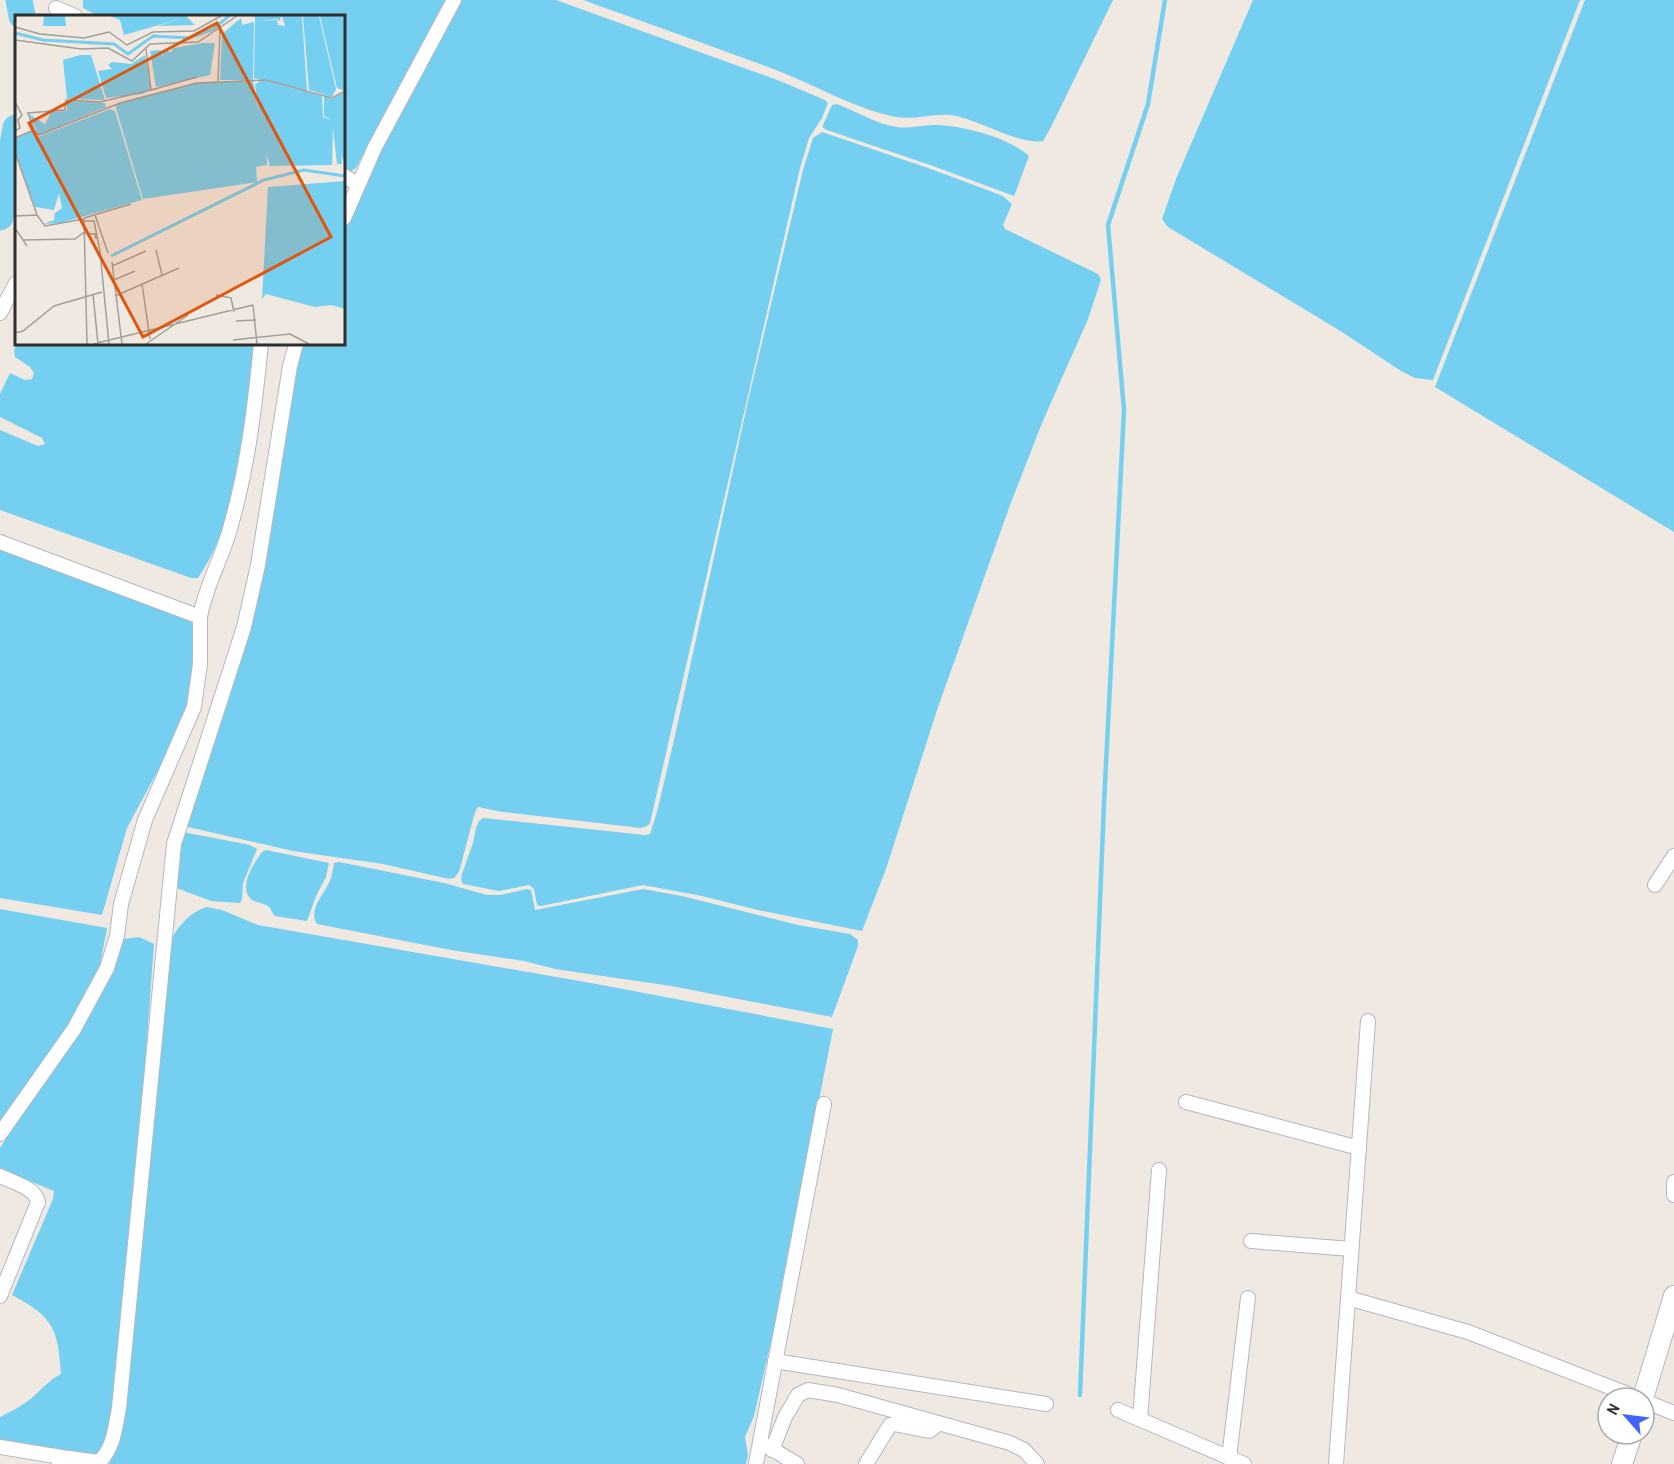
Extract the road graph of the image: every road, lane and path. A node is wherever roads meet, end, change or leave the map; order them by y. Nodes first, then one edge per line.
1 (453, 0) edge
2 (56, 8) edge
3 (73, 15) edge
4 (345, 177) edge
5 (358, 184) junction
6 (345, 216) edge
7 (15, 285) edge
8 (0, 313) edge
9 (261, 345) edge
10 (296, 345) edge
11 (0, 542) edge
12 (200, 617) junction
13 (1674, 856) edge
14 (1655, 885) dead end
15 (1368, 1021) dead end
16 (1186, 1102) dead end
17 (824, 1104) dead end
18 (0, 1134) edge
19 (1359, 1149) junction
20 (1159, 1170) dead end
21 (0, 1176) edge
22 (1674, 1182) edge
23 (1674, 1195) edge
24 (1251, 1241) dead end
25 (1352, 1249) junction
26 (0, 1296) edge
27 (1674, 1296) edge
28 (1248, 1298) dead end
29 (1348, 1298) junction
30 (775, 1361) junction
31 (1607, 1386) edge
32 (1647, 1386) edge
33 (1046, 1404) dead end
34 (1656, 1405) edge
35 (1118, 1410) dead end
36 (1674, 1413) edge
37 (1140, 1419) junction
38 (938, 1424) junction
39 (766, 1446) junction
40 (1628, 1446) edge
41 (0, 1447) edge
42 (1229, 1458) junction
43 (60, 1460) edge
44 (756, 1464) edge
45 (797, 1464) edge
46 (866, 1464) edge
47 (1037, 1464) edge
48 (1244, 1464) edge
49 (1336, 1464) edge
50 (1622, 1464) edge

1 - 5 street
2 - 3 street
4 - 5 street
5 - 6 street
7 - 8 street
9 - 12 street
10 - 43 street
11 - 12 street
12 - 18 street
13 - 14 street
15 - 19 street
16 - 19 street
17 - 30 street
19 - 25 street
20 - 37 street
21 - 26 street
22 - 23 street
24 - 25 street
25 - 29 street
27 - 32 main road
28 - 42 street
29 - 31 street
29 - 49 street
30 - 33 street
30 - 39 street
34 - 36 street
35 - 37 street
37 - 42 street
38 - 39 street
38 - 46 street
38 - 47 street
39 - 44 street
39 - 45 street
40 - 50 main road
41 - 43 street
42 - 48 street

